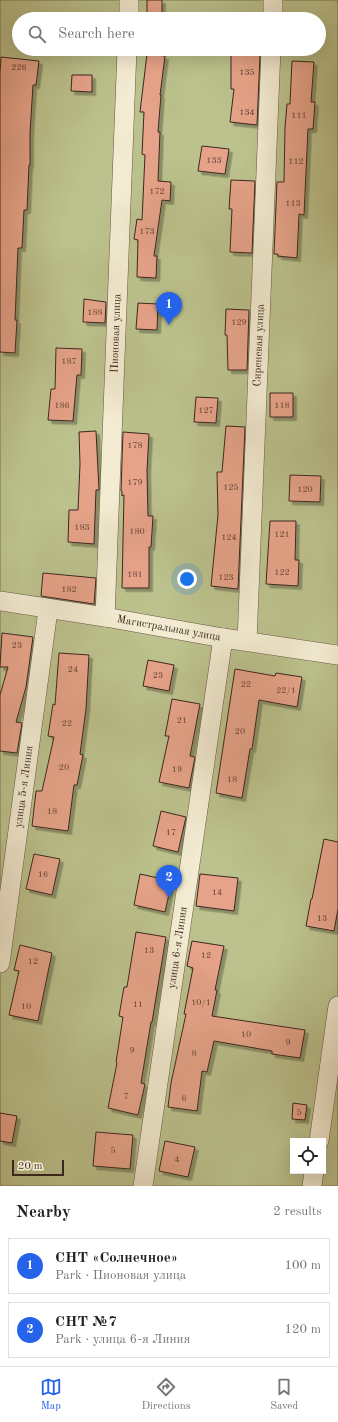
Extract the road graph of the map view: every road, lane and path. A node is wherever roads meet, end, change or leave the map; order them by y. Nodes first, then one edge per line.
1 (129, 0) edge
2 (273, 0) edge
3 (129, 12) edge
4 (272, 12) edge
5 (127, 56) edge
6 (271, 56) edge
7 (0, 601) edge
8 (48, 610) junction
9 (104, 617) junction
10 (223, 638) junction
11 (247, 641) junction
12 (338, 655) edge
13 (0, 963) edge
14 (338, 1006) edge
15 (319, 1138) edge
16 (314, 1174) edge
17 (143, 1186) edge
18 (312, 1186) edge

1 - 3 street
2 - 4 street
5 - 9 street, Пионовая улица
6 - 11 street, Сиреневая улица
7 - 8 street, Магистральная улица
8 - 9 street, Магистральная улица
8 - 13 street, улица 5-я Линия
9 - 10 street, Магистральная улица
10 - 11 street, Магистральная улица
10 - 17 street, улица 6-я Линия
11 - 12 street, Магистральная улица
14 - 15 street
16 - 18 street

